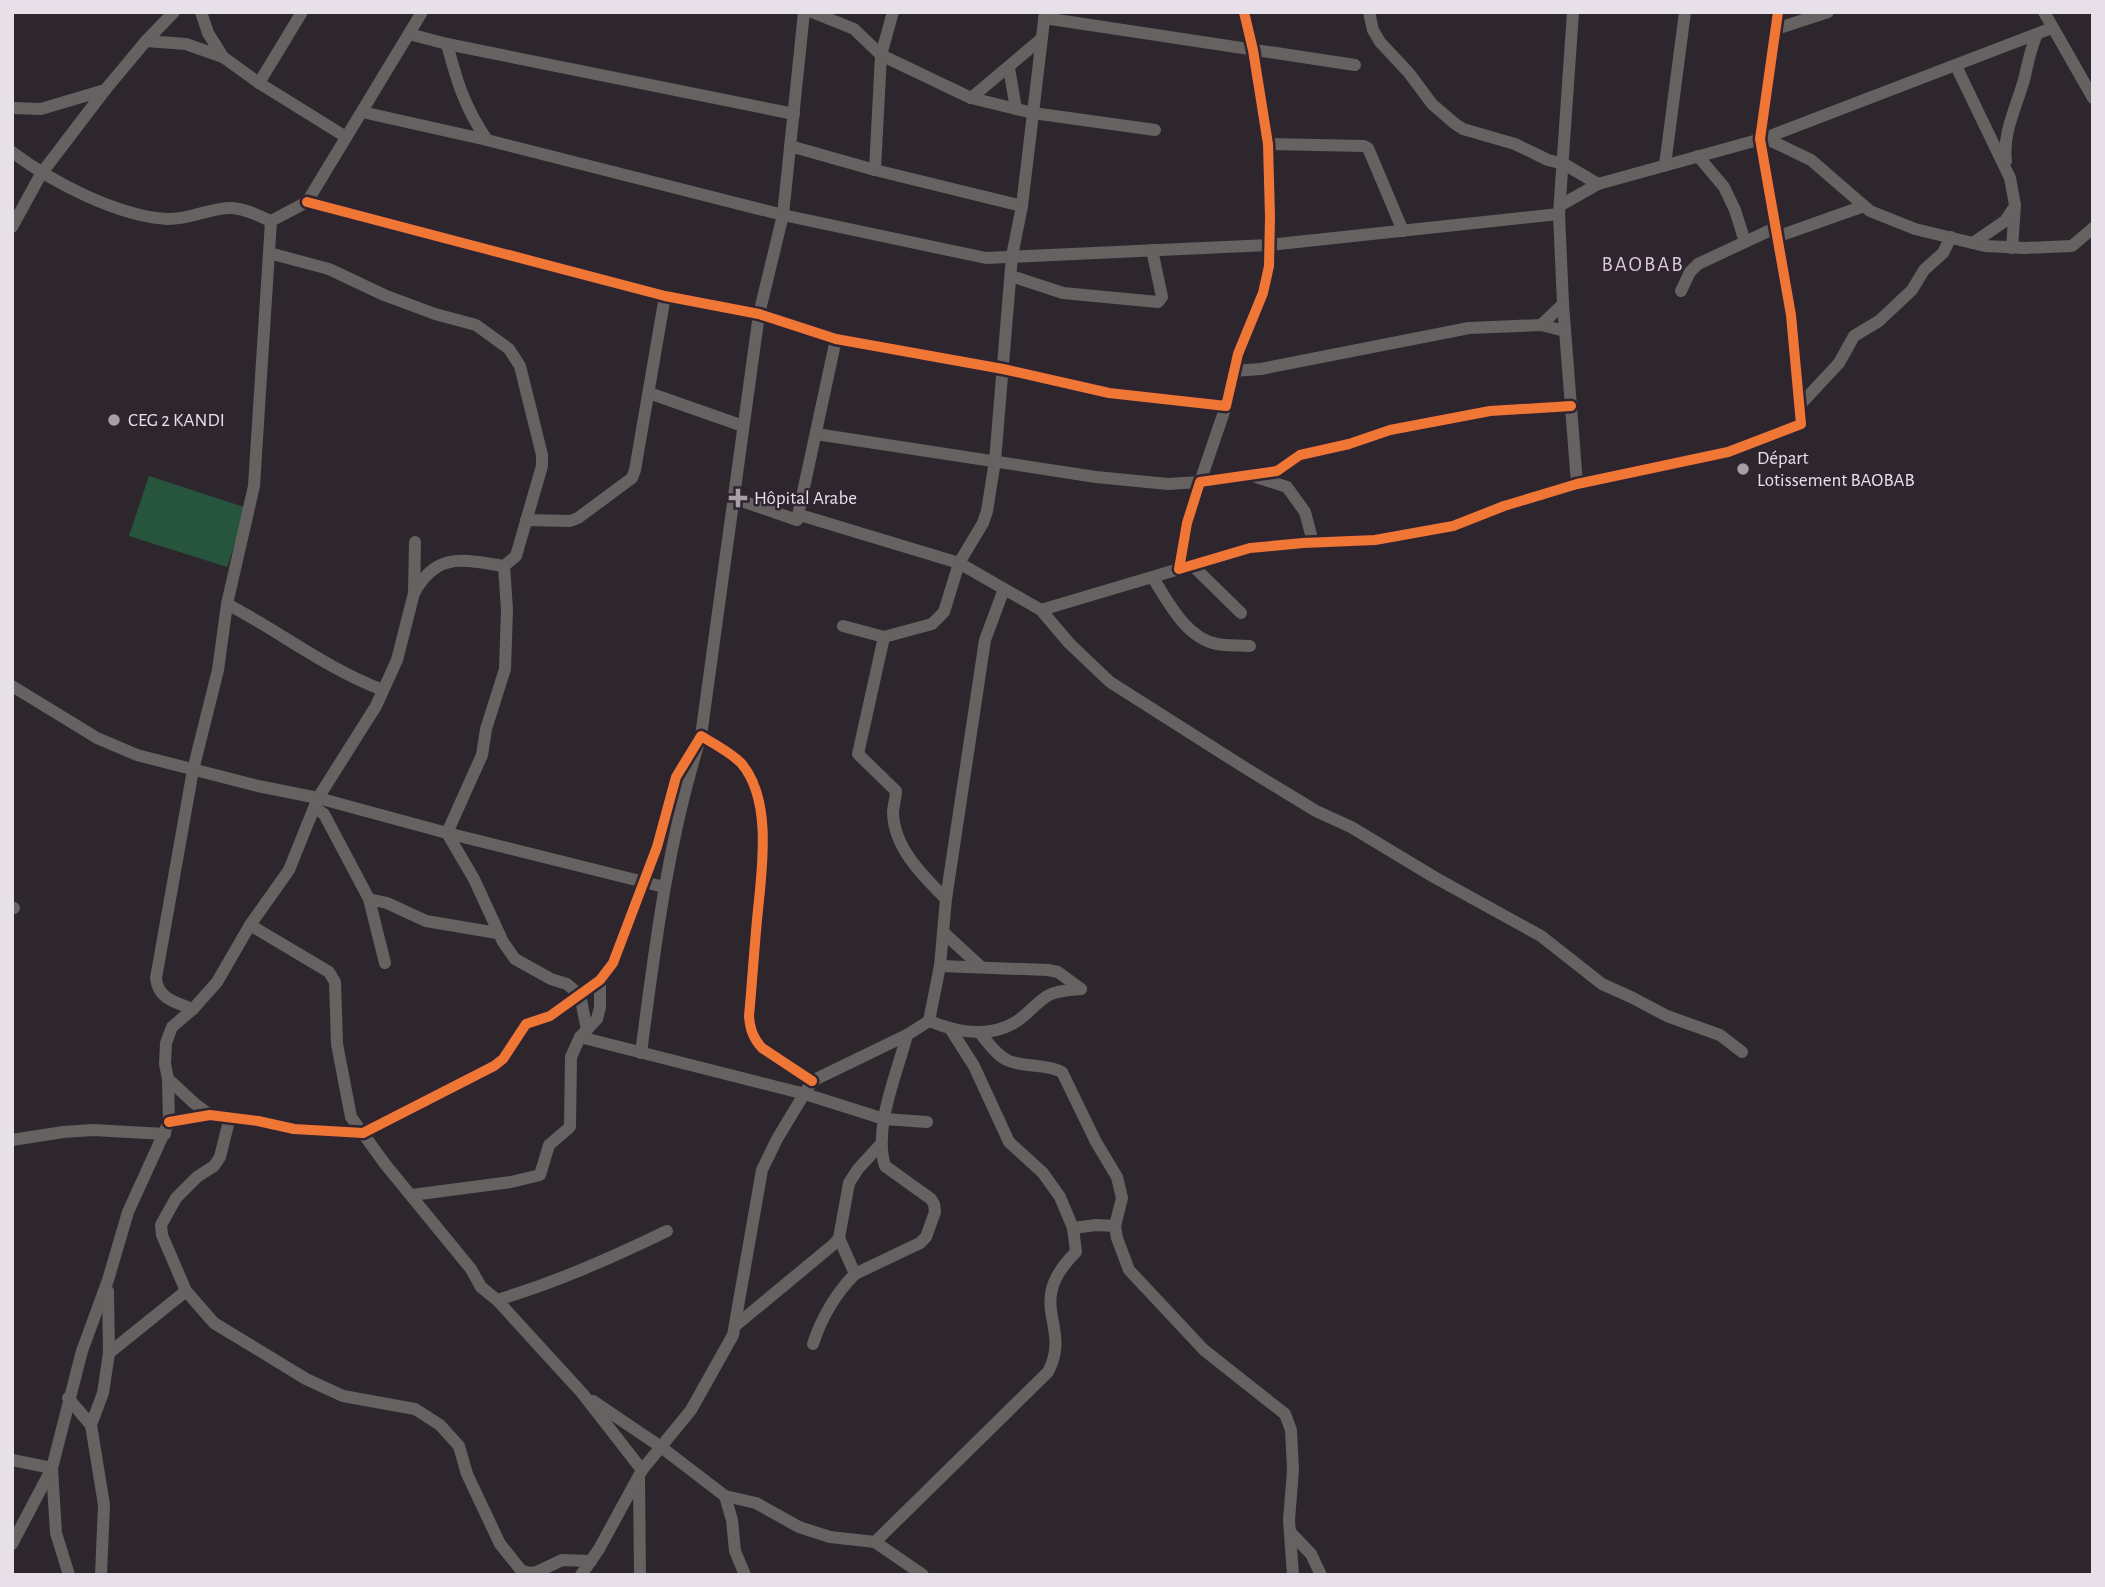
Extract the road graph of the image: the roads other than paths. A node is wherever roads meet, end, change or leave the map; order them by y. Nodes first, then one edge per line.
1 (174, 12) edge
2 (201, 12) edge
3 (302, 12) edge
4 (422, 12) edge
5 (804, 12) edge
6 (812, 12) edge
7 (893, 12) edge
8 (1244, 12) edge
9 (1369, 12) edge
10 (1573, 12) edge
11 (1685, 12) edge
12 (1778, 12) edge
13 (1828, 12) edge
14 (2044, 12) edge
15 (1044, 15) edge
16 (2052, 28) junction
17 (1776, 29) junction
18 (887, 33) junction
19 (409, 34) junction
20 (860, 34) junction
21 (2037, 34) junction
22 (1040, 40) junction
23 (146, 41) junction
24 (447, 44) junction
25 (1253, 50) junction
26 (881, 54) junction
27 (223, 57) junction
28 (1355, 65) dead end
29 (1956, 66) junction
30 (1009, 68) junction
31 (259, 83) junction
32 (105, 90) junction
33 (971, 98) junction
34 (2093, 98) edge
35 (12, 108) edge
36 (1016, 109) junction
37 (362, 112) junction
38 (1032, 113) junction
39 (470, 114) junction
40 (794, 114) junction
41 (1155, 130) dead end
42 (468, 135) junction
43 (346, 137) junction
44 (1762, 138) junction
45 (487, 140) junction
46 (1268, 144) junction
47 (790, 146) junction
48 (12, 152) edge
49 (1698, 156) junction
50 (1564, 164) junction
51 (1665, 165) junction
52 (875, 170) junction
53 (2007, 171) junction
54 (41, 174) junction
55 (1598, 184) junction
56 (307, 202) junction
57 (2015, 205) junction
58 (1022, 206) junction
59 (1864, 206) junction
60 (1560, 209) junction
61 (783, 215) junction
62 (271, 221) junction
63 (12, 227) edge
64 (2093, 228) edge
65 (1403, 231) junction
66 (1775, 232) junction
67 (1951, 237) junction
68 (1745, 242) junction
69 (1973, 243) junction
70 (1269, 245) junction
71 (2012, 248) junction
72 (1152, 250) junction
73 (269, 253) junction
74 (1012, 256) junction
75 (1011, 276) junction
76 (1681, 291) dead end
77 (665, 296) junction
78 (1563, 304) junction
79 (759, 314) junction
80 (1541, 325) junction
81 (1565, 331) junction
82 (836, 338) junction
83 (1003, 369) junction
84 (1233, 370) junction
85 (649, 393) junction
86 (1226, 406) junction
87 (1571, 406) junction
88 (1800, 406) junction
89 (743, 426) junction
90 (816, 434) junction
91 (995, 461) junction
92 (1249, 475) junction
93 (1200, 482) junction
94 (1577, 484) junction
95 (733, 498) junction
96 (526, 520) junction
97 (797, 520) junction
98 (415, 542) dead end
99 (1313, 542) junction
100 (959, 563) junction
101 (504, 565) junction
102 (1186, 567) junction
103 (1153, 578) junction
104 (1003, 589) junction
105 (414, 593) junction
106 (227, 604) junction
107 (1041, 610) junction
108 (1241, 613) dead end
109 (843, 626) dead end
110 (884, 636) junction
111 (1250, 646) dead end
112 (12, 686) edge
113 (383, 690) junction
114 (701, 736) junction
115 (193, 770) junction
116 (317, 803) junction
117 (447, 834) junction
118 (645, 882) junction
119 (664, 887) junction
120 (369, 900) junction
121 (946, 900) junction
122 (250, 925) junction
123 (943, 932) junction
124 (497, 933) junction
125 (384, 963) dead end
126 (940, 966) junction
127 (981, 967) junction
128 (600, 980) junction
129 (580, 995) junction
130 (193, 1009) junction
131 (929, 1021) junction
132 (951, 1030) junction
133 (979, 1032) junction
134 (583, 1034) junction
135 (907, 1035) junction
136 (1742, 1052) dead end
137 (641, 1053) junction
138 (168, 1079) junction
139 (811, 1081) junction
140 (805, 1094) junction
141 (210, 1115) junction
142 (230, 1117) junction
143 (884, 1119) junction
144 (927, 1122) dead end
145 (167, 1128) junction
146 (363, 1133) junction
147 (12, 1140) edge
148 (880, 1145) junction
149 (412, 1195) junction
150 (1115, 1226) junction
151 (1073, 1228) junction
152 (667, 1231) dead end
153 (839, 1238) junction
154 (855, 1274) junction
155 (108, 1280) junction
156 (186, 1291) junction
157 (498, 1300) junction
158 (735, 1326) junction
159 (813, 1344) dead end
160 (109, 1353) junction
161 (582, 1394) junction
162 (68, 1398) junction
163 (90, 1425) junction
164 (661, 1447) junction
165 (12, 1460) edge
166 (52, 1468) junction
167 (641, 1473) junction
168 (725, 1496) junction
169 (1290, 1532) junction
170 (875, 1542) junction
171 (12, 1544) edge
172 (591, 1561) junction
173 (69, 1575) edge
174 (101, 1575) edge
175 (581, 1575) edge
176 (640, 1575) edge
177 (746, 1575) edge
178 (923, 1575) edge
179 (1293, 1575) edge
180 (1321, 1575) edge

1 - 23 street
2 - 27 street
3 - 31 street
4 - 19 street
5 - 40 street
6 - 20 street
7 - 18 street
8 - 25 street
9 - 50 street
10 - 50 street
11 - 51 street
12 - 17 street
13 - 17 street
14 - 16 street
15 - 22 street
15 - 25 street
16 - 21 street
16 - 34 street
17 - 44 street
18 - 20 street
18 - 26 street
19 - 24 street
19 - 37 street
20 - 26 street
21 - 29 street
21 - 53 street
22 - 30 street
22 - 38 street
23 - 27 street
23 - 32 street
24 - 39 street
24 - 40 street
25 - 28 street
25 - 46 street
26 - 33 street
26 - 52 street
27 - 31 street
29 - 44 street
29 - 53 street
30 - 33 street
30 - 36 street
31 - 43 street
32 - 35 street
32 - 54 street
33 - 36 street
36 - 38 street
37 - 42 street
37 - 43 street
38 - 41 street
38 - 58 street
39 - 42 street
39 - 45 street
40 - 47 street
42 - 45 street
43 - 56 street
44 - 49 street
44 - 59 street
44 - 66 street
45 - 61 street
46 - 65 street
46 - 70 street
47 - 52 street
47 - 61 street
48 - 54 street
49 - 51 street
49 - 68 street
50 - 55 street
50 - 60 street
51 - 55 street
52 - 58 street
53 - 57 street
54 - 62 street
54 - 63 street
55 - 60 street
56 - 62 street
56 - 77 street
57 - 69 street
57 - 71 street
58 - 74 street
59 - 66 street
59 - 67 street
60 - 65 street
60 - 78 street
61 - 74 street
61 - 79 street
62 - 73 street
64 - 71 street
65 - 70 street
66 - 68 street
66 - 88 street
67 - 69 street
67 - 88 street
68 - 76 street
69 - 71 street
70 - 72 street
70 - 84 street
72 - 74 street
72 - 75 street
73 - 96 street
73 - 106 street
74 - 75 street
75 - 83 street
77 - 79 street
77 - 85 street
78 - 80 street
78 - 81 street
79 - 82 street
79 - 89 street
80 - 81 street
80 - 84 street
81 - 87 street
82 - 83 street
82 - 90 street
83 - 86 street
83 - 91 street
84 - 86 street
85 - 89 street
85 - 96 street
86 - 93 street
87 - 92 street
87 - 94 street
88 - 94 street
89 - 95 street
90 - 91 street
90 - 97 street
91 - 93 street
91 - 100 street
92 - 93 street
92 - 99 street
93 - 102 street
94 - 99 street
95 - 97 street
95 - 114 street
96 - 101 street
97 - 100 street
98 - 105 street
99 - 102 street
100 - 104 street
100 - 110 street
101 - 105 street
101 - 117 street
102 - 103 street
102 - 108 street
103 - 107 street
103 - 111 street
104 - 107 street
104 - 121 street
105 - 113 street
106 - 113 street
106 - 115 street
107 - 136 street
109 - 110 street
110 - 121 street
112 - 115 street
113 - 116 street
114 - 118 street
114 - 119 street
114 - 139 street
115 - 116 street
115 - 130 street
116 - 117 street
116 - 120 street
116 - 122 street
117 - 118 street
117 - 124 street
118 - 119 street
118 - 128 street
119 - 137 street
120 - 124 street
120 - 125 street
121 - 123 street
122 - 130 street
122 - 146 street
123 - 126 street
123 - 127 street
124 - 129 street
126 - 127 street
126 - 131 street
127 - 133 street
128 - 129 street
128 - 134 street
129 - 134 street
129 - 146 street
130 - 138 street
131 - 132 street
131 - 135 street
132 - 133 street
132 - 151 street
133 - 150 street
134 - 137 street
134 - 149 street
135 - 139 street
135 - 143 street
137 - 140 street
138 - 141 street
138 - 145 street
139 - 140 street
140 - 143 street
140 - 158 street
141 - 142 street
141 - 145 street
142 - 146 street
142 - 156 street
143 - 144 street
143 - 148 street
145 - 147 street
145 - 155 street
146 - 149 street
148 - 153 street
148 - 154 street
149 - 157 street
150 - 151 street
150 - 169 street
151 - 170 street
152 - 157 street
153 - 154 street
153 - 158 street
154 - 159 street
155 - 160 street
155 - 162 street
156 - 160 street
156 - 172 street
157 - 161 street
158 - 164 street
160 - 163 street
161 - 164 street
161 - 167 street
162 - 163 street
162 - 166 street
163 - 174 street
164 - 167 street
164 - 168 street
165 - 166 street
166 - 171 street
166 - 173 street
167 - 172 street
167 - 176 street
168 - 170 street
168 - 177 street
169 - 179 street
169 - 180 street
170 - 178 street
172 - 175 street

